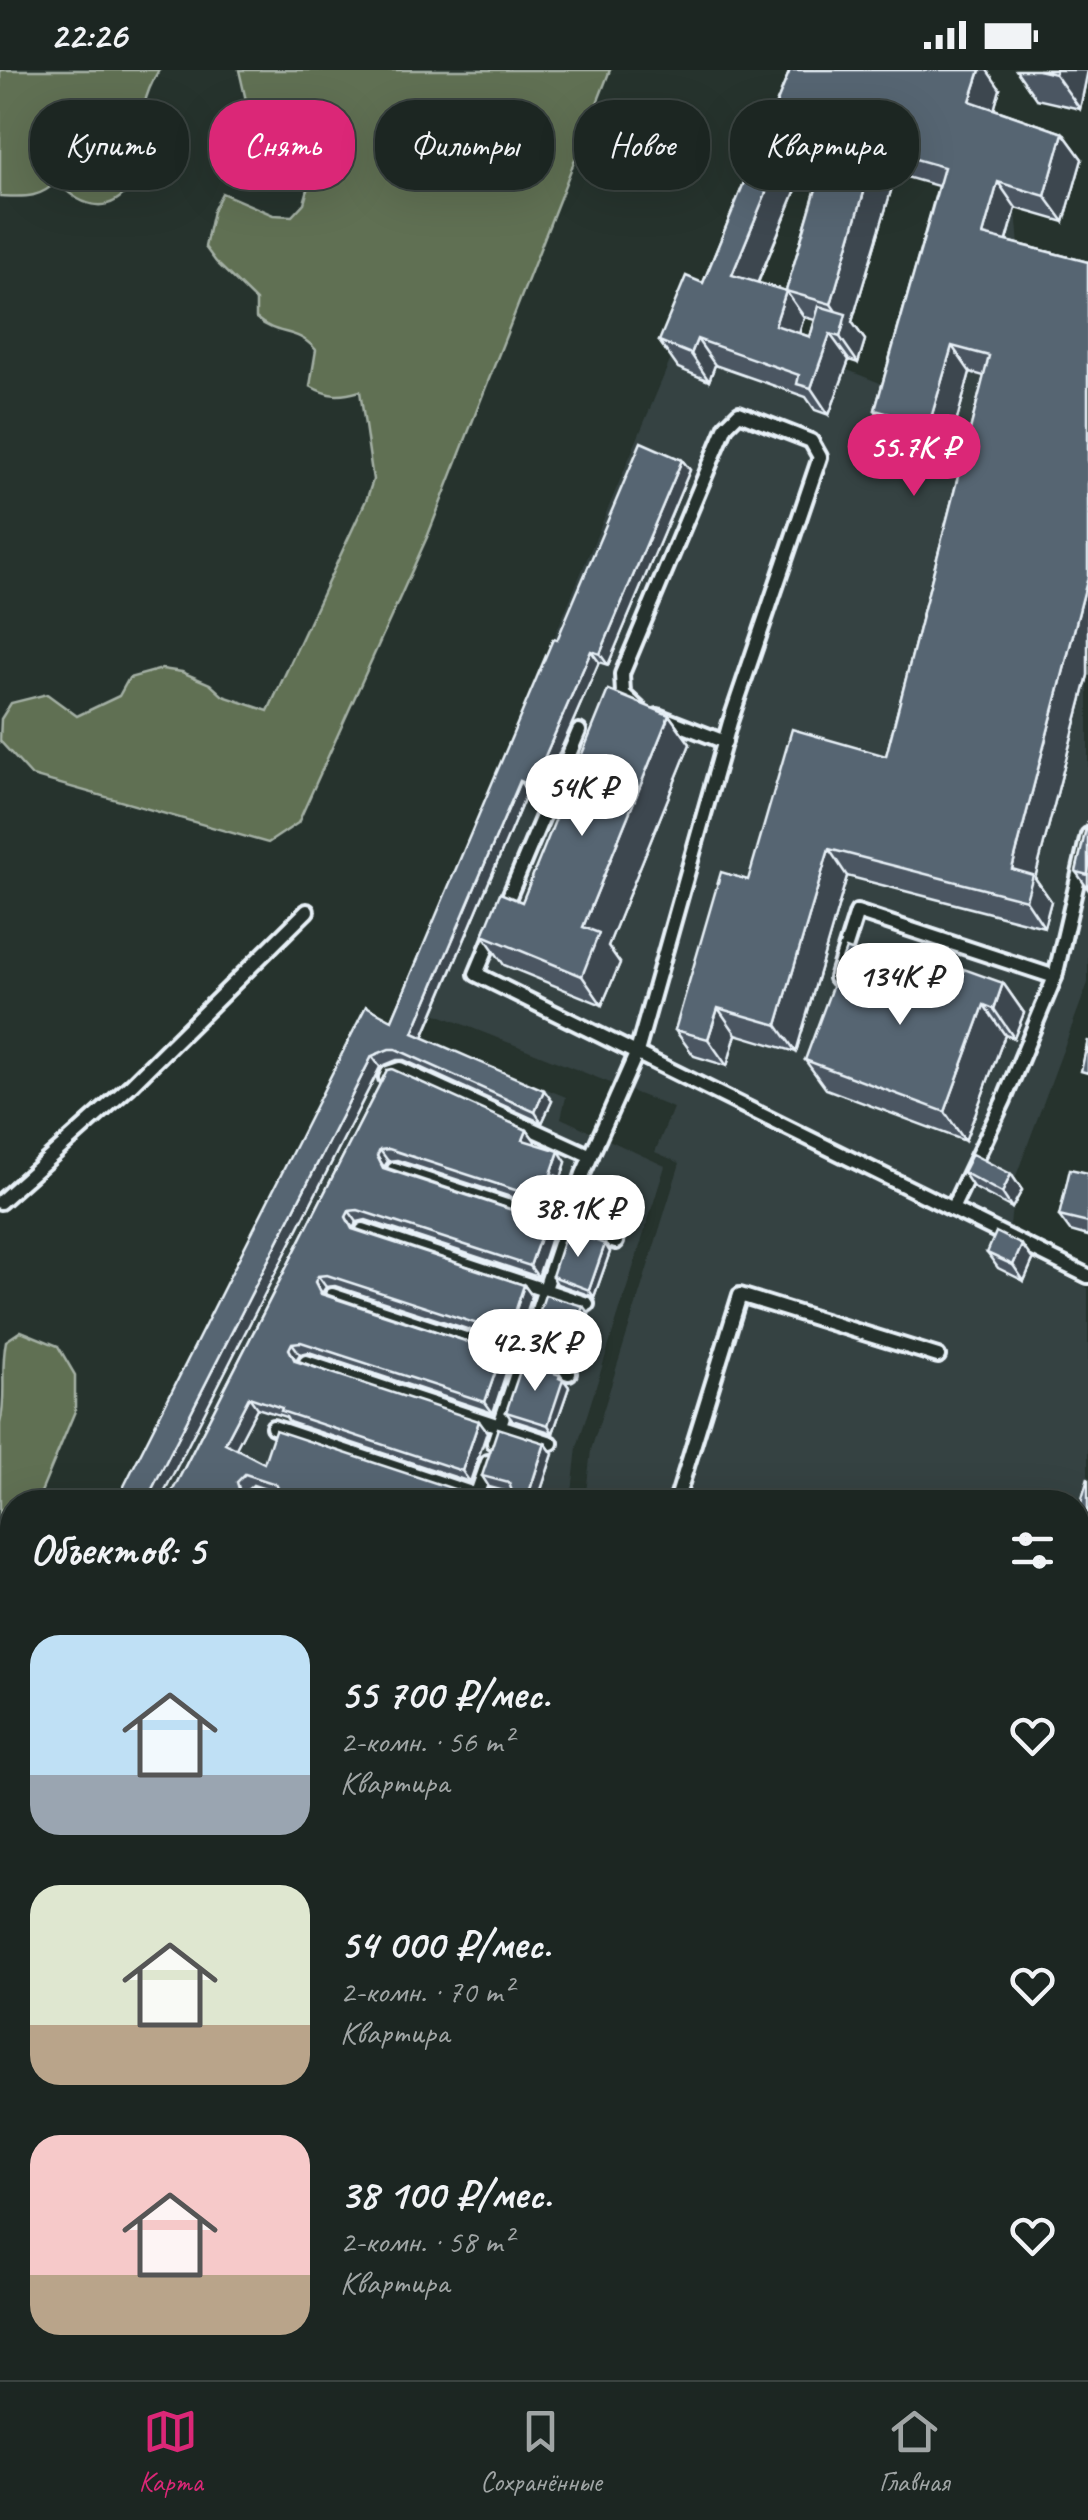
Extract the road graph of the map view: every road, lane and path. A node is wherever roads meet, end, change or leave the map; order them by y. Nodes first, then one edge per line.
1 (579, 732) dead end
2 (725, 742) junction
3 (1088, 836) edge
4 (306, 910) dead end
5 (1055, 977) junction
6 (832, 987) edge
7 (637, 1052) junction
8 (380, 1090) edge
9 (591, 1156) junction
10 (394, 1168) edge
11 (0, 1202) edge
12 (952, 1209) junction
13 (566, 1226) junction
14 (364, 1230) edge
15 (616, 1242) dead end
16 (1088, 1276) edge
17 (544, 1290) junction
18 (332, 1295) edge
19 (587, 1304) edge
20 (938, 1356) dead end
21 (522, 1358) junction
22 (306, 1362) edge
23 (569, 1374) dead end
24 (500, 1426) junction
25 (273, 1427) edge
26 (551, 1443) dead end
27 (451, 1490) edge
28 (479, 1490) edge
29 (680, 1490) edge

1 - 7 lane
2 - 2 lane
2 - 7 lane
3 - 5 lane
4 - 11 lane
5 - 6 lane
5 - 12 lane
7 - 9 lane
7 - 12 lane
8 - 9 lane
9 - 13 lane
10 - 13 lane
12 - 16 lane
13 - 15 lane
13 - 17 lane
14 - 17 lane
17 - 19 lane
17 - 21 lane
18 - 21 lane
20 - 29 lane
21 - 23 lane
21 - 24 lane
22 - 24 lane
24 - 26 lane
24 - 28 lane
25 - 27 lane

